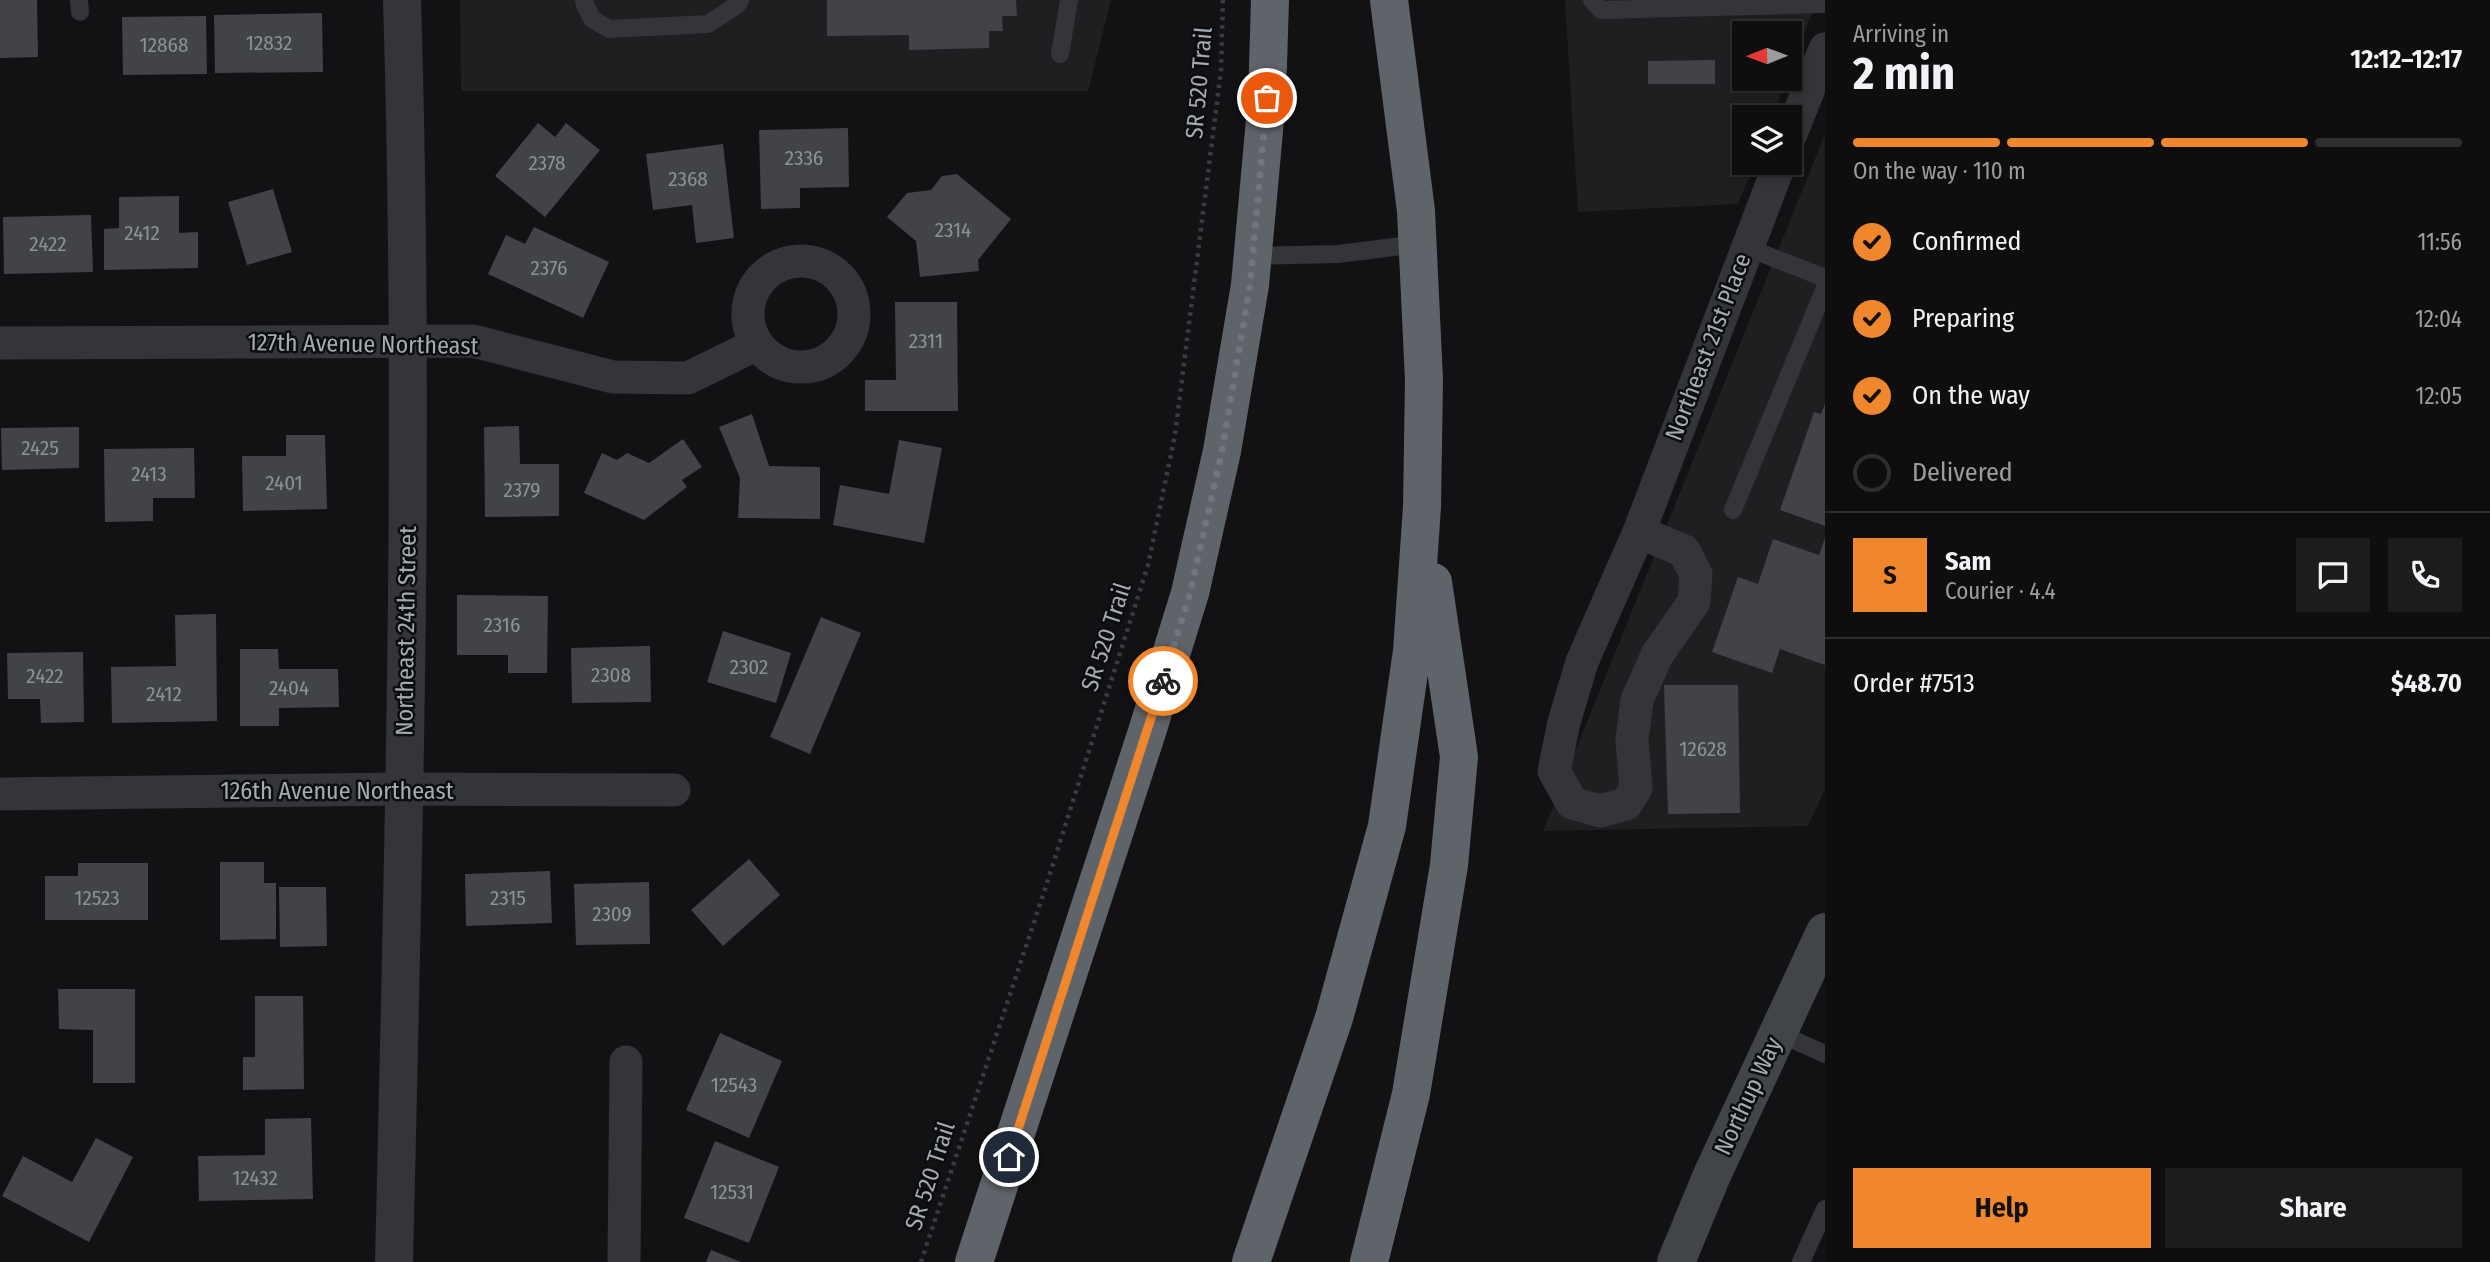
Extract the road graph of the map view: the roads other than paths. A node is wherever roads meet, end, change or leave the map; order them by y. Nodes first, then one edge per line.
1 (401, 0) edge
2 (584, 0) edge
3 (740, 0) edge
4 (1069, 0) edge
5 (1270, 0) edge
6 (1389, 0) edge
7 (1592, 0) edge
8 (1825, 4) edge
9 (1825, 49) edge
10 (1059, 54) dead end
11 (1802, 106) edge
12 (1775, 175) edge
13 (1418, 244) junction
14 (1746, 247) junction
15 (1253, 256) junction
16 (1825, 278) edge
17 (1825, 288) edge
18 (408, 341) junction
19 (0, 343) edge
20 (757, 344) dead end
21 (1422, 507) junction
22 (1733, 510) dead end
23 (1639, 532) junction
24 (405, 789) junction
25 (674, 790) dead end
26 (0, 794) edge
27 (1825, 932) edge
28 (1778, 1033) junction
29 (1825, 1054) edge
30 (626, 1062) dead end
31 (1825, 1209) edge
32 (394, 1262) edge
33 (624, 1262) edge
34 (974, 1262) edge
35 (1251, 1262) edge
36 (1369, 1262) edge
37 (1676, 1262) edge
38 (1801, 1262) edge

1 - 18 street, Northeast 24th Street
2 - 3 lane
4 - 10 lane
5 - 15 highway
6 - 13 highway
7 - 8 lane
9 - 11 street
12 - 14 street, Northeast 21st Place
13 - 15 lane
13 - 21 highway
14 - 16 lane
14 - 23 street, Northeast 21st Place
15 - 34 highway
17 - 22 lane
18 - 19 street, 127th Avenue Northeast
18 - 20 street, 127th Avenue Northeast
18 - 24 street, Northeast 24th Street
21 - 35 highway
21 - 36 highway
23 - 23 street, Northeast 21st Place
24 - 25 street, 126th Avenue Northeast
24 - 26 street, 126th Avenue Northeast
24 - 32 street, Northeast 24th Street
27 - 28 main road, Northup Way
28 - 29 lane
28 - 37 main road, Northup Way
30 - 33 street
31 - 38 lane

